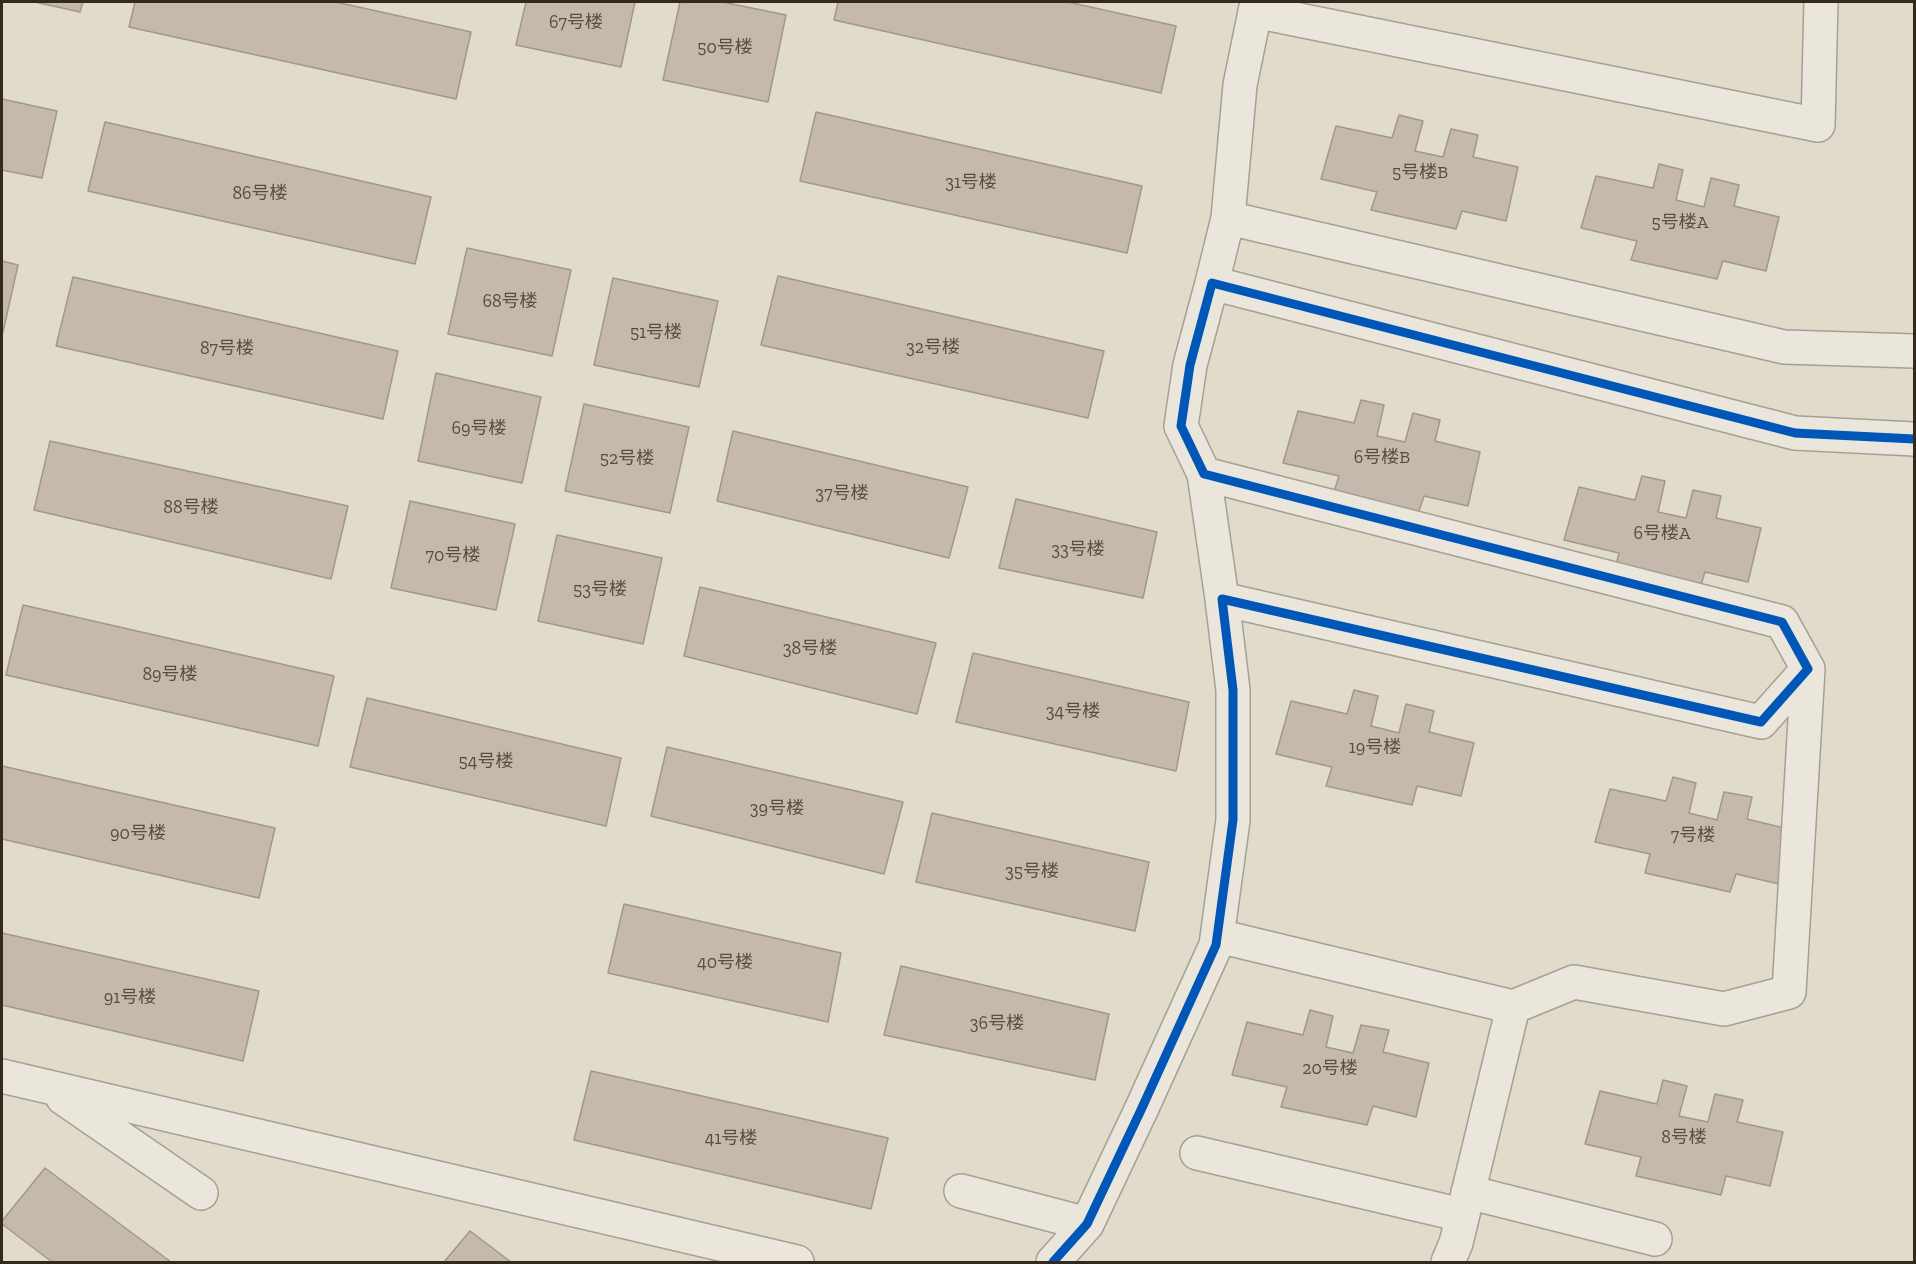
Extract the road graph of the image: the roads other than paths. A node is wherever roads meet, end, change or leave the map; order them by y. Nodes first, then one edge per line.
1 (1821, 2) edge
2 (1256, 6) edge
3 (1228, 219) junction
4 (1212, 283) junction
5 (1914, 351) edge
6 (1914, 439) edge
7 (1204, 474) junction
8 (1222, 598) junction
9 (1808, 669) junction
10 (1218, 936) junction
11 (1513, 1007) junction
12 (2, 1076) edge
13 (46, 1086) junction
14 (1197, 1153) dead end
15 (961, 1191) dead end
16 (201, 1193) dead end
17 (1465, 1204) junction
18 (1087, 1224) junction
19 (1655, 1239) dead end
20 (727, 1255) edge
21 (797, 1263) edge
22 (1053, 1263) edge
23 (1448, 1263) edge

1 - 2 street
2 - 3 street
3 - 4 street
3 - 5 street
4 - 6 street
4 - 7 street
7 - 8 street
7 - 9 street
8 - 9 street
8 - 10 street
9 - 11 street
10 - 11 street
10 - 18 street
11 - 17 street
12 - 13 street
13 - 16 street
13 - 20 street
14 - 17 street
15 - 18 street
17 - 19 street
17 - 23 street
18 - 22 street
20 - 21 street

